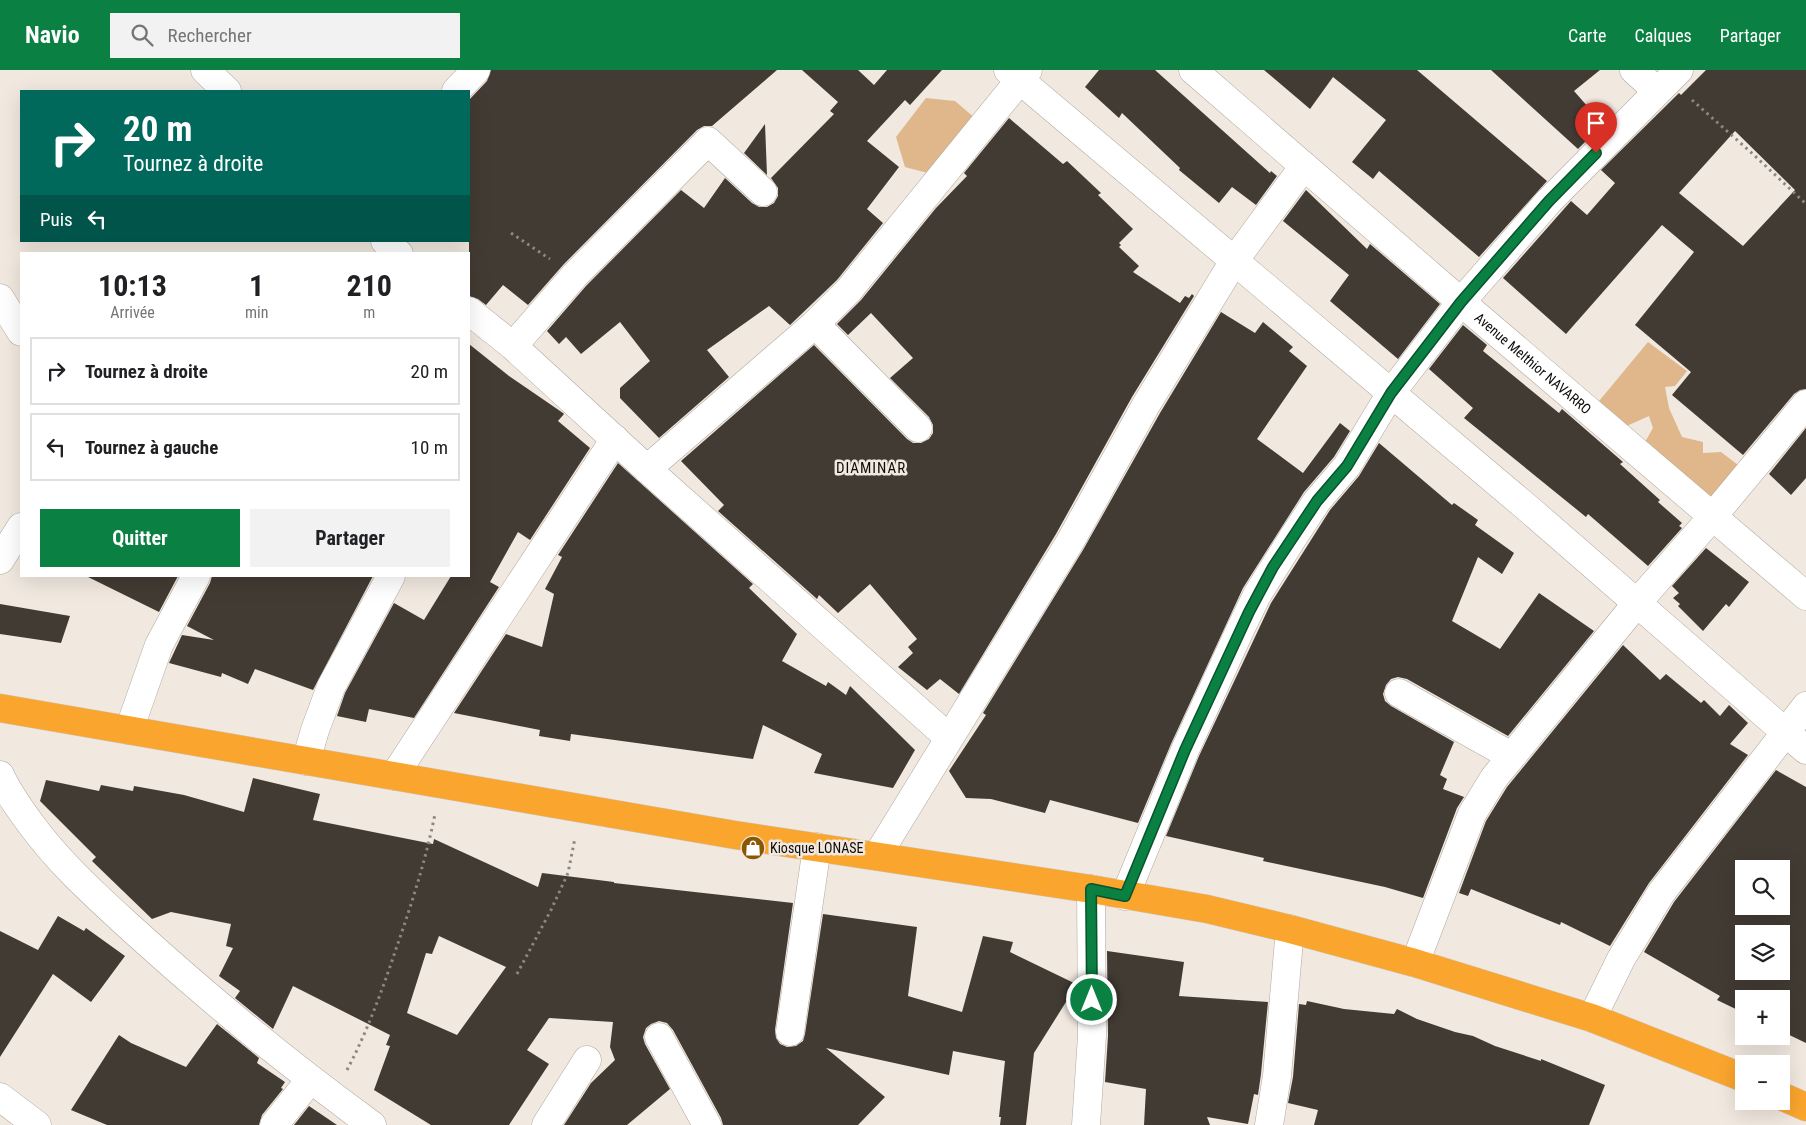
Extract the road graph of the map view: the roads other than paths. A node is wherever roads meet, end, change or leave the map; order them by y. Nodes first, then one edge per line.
1 (476, 70) edge
2 (1193, 70) edge
3 (1634, 70) edge
4 (1018, 73) edge
5 (1668, 80) edge
6 (457, 90) edge
7 (1304, 166) junction
8 (763, 192) dead end
9 (386, 242) edge
10 (398, 252) edge
11 (1234, 262) junction
12 (0, 298) edge
13 (1461, 302) junction
14 (470, 312) edge
15 (815, 324) junction
16 (20, 330) edge
17 (513, 346) junction
18 (1391, 393) junction
19 (1806, 404) edge
20 (918, 428) dead end
21 (615, 439) junction
22 (647, 469) junction
23 (1713, 516) junction
24 (20, 529) edge
25 (0, 560) edge
26 (195, 577) edge
27 (390, 577) edge
28 (1806, 596) edge
29 (1637, 603) junction
30 (1399, 693) dead end
31 (1806, 706) edge
32 (0, 708) edge
33 (129, 730) junction
34 (1785, 732) junction
35 (948, 737) junction
36 (1806, 750) edge
37 (1511, 756) junction
38 (306, 761) junction
39 (0, 775) edge
40 (394, 776) junction
41 (817, 847) junction
42 (877, 856) junction
43 (1091, 889) junction
44 (1125, 896) junction
45 (1290, 929) junction
46 (1415, 963) junction
47 (1592, 1018) junction
48 (790, 1032) dead end
49 (659, 1037) dead end
50 (587, 1060) dead end
51 (1735, 1074) edge
52 (310, 1080) junction
53 (0, 1097) edge
54 (1790, 1100) edge
55 (1806, 1107) edge
56 (37, 1125) edge
57 (274, 1125) edge
58 (372, 1125) edge
59 (546, 1125) edge
60 (707, 1125) edge
61 (1086, 1125) edge
62 (1269, 1125) edge

1 - 6 street
2 - 7 street, Avenue Melthior NAVARRO
3 - 5 street
4 - 11 street
4 - 15 street
5 - 13 street
7 - 11 street
7 - 13 street, Avenue Melthior NAVARRO
8 - 17 street
9 - 10 street
11 - 18 street
11 - 35 street
12 - 16 street
13 - 18 street
13 - 23 street, Avenue Melthior NAVARRO
14 - 17 street
15 - 20 street
15 - 22 street
17 - 21 street
18 - 29 street
18 - 44 street
19 - 23 street
21 - 22 street
21 - 40 street
22 - 35 street
23 - 28 street, Avenue Melthior NAVARRO
23 - 29 street
24 - 25 street
26 - 33 street
27 - 38 street
29 - 34 street
29 - 37 street
30 - 37 street
31 - 34 street
32 - 33 highway
33 - 38 highway
34 - 36 street
34 - 47 street
35 - 42 street
37 - 46 street
38 - 40 highway
39 - 52 street
40 - 41 highway
41 - 42 highway
41 - 48 street
42 - 43 highway
43 - 44 highway
43 - 61 street
44 - 45 highway
45 - 46 highway
45 - 62 street
46 - 47 highway
47 - 51 highway
49 - 60 street
50 - 59 street
52 - 57 street
52 - 58 street
53 - 56 street
54 - 55 highway

